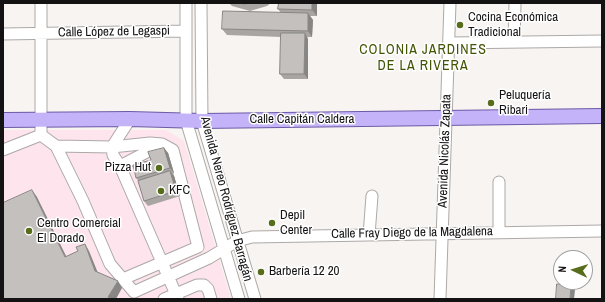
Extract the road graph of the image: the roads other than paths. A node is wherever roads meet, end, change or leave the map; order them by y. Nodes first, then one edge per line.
1 (42, 3) edge
2 (186, 3) edge
3 (201, 3) edge
4 (450, 3) edge
5 (515, 4) dead end
6 (186, 31) junction
7 (3, 34) edge
8 (41, 34) junction
9 (602, 41) edge
10 (514, 42) junction
11 (449, 43) junction
12 (602, 116) edge
13 (40, 119) junction
14 (130, 119) junction
15 (446, 119) junction
16 (3, 120) edge
17 (186, 120) junction
18 (202, 121) junction
19 (41, 136) junction
20 (162, 144) junction
21 (56, 146) junction
22 (112, 147) junction
23 (3, 150) edge
24 (120, 166) junction
25 (499, 182) dead end
26 (372, 196) dead end
27 (499, 231) junction
28 (602, 231) edge
29 (441, 232) junction
30 (369, 235) junction
31 (237, 241) junction
32 (224, 248) junction
33 (162, 262) junction
34 (168, 276) junction
35 (123, 279) junction
36 (133, 295) edge
37 (177, 297) edge
38 (164, 299) edge
39 (211, 299) edge
40 (239, 299) edge
41 (254, 299) edge
42 (440, 299) edge

1 - 8 street
2 - 6 street, Avenida Nereo Rodríguez Barragán
3 - 18 street, Avenida Nereo Rodríguez Barragán
4 - 11 street, Avenida Nicolás Zapata
5 - 10 street
6 - 8 street, Calle López de Legaspi
6 - 17 street, Avenida Nereo Rodríguez Barragán
7 - 8 street, Calle López de Legaspi
8 - 13 street
9 - 10 street
10 - 11 street
11 - 15 street, Avenida Nicolás Zapata
12 - 15 main road, Calle Capitán Caldera
13 - 14 main road, Calle Capitán Caldera
13 - 16 main road, Calle Capitán Caldera
13 - 19 street
14 - 17 main road, Calle Capitán Caldera
14 - 22 street
15 - 18 main road, Calle Capitán Caldera
15 - 29 street, Avenida Nicolás Zapata
17 - 18 main road, Calle Capitán Caldera
17 - 32 street, Avenida Nereo Rodríguez Barragán
18 - 31 street, Avenida Nereo Rodríguez Barragán
19 - 21 street
19 - 23 street
20 - 22 street
20 - 24 street
20 - 33 street
21 - 22 street
21 - 35 street
22 - 24 street
24 - 33 street
25 - 27 street
26 - 30 street
27 - 28 street, Calle Fray Diego de la Magdalena
27 - 29 street, Calle Fray Diego de la Magdalena
29 - 30 street, Calle Fray Diego de la Magdalena
29 - 42 street, Avenida Nicolás Zapata
30 - 31 street, Calle Fray Diego de la Magdalena
31 - 32 street, Calle Fray Diego de la Magdalena
31 - 41 street, Avenida Nereo Rodríguez Barragán
32 - 34 street, Calle Fray Diego de la Magdalena
32 - 40 street, Avenida Nereo Rodríguez Barragán
33 - 34 street
33 - 35 street
34 - 36 street, Calle Fray Diego de la Magdalena
34 - 37 street
35 - 36 street
37 - 38 street
37 - 39 street

